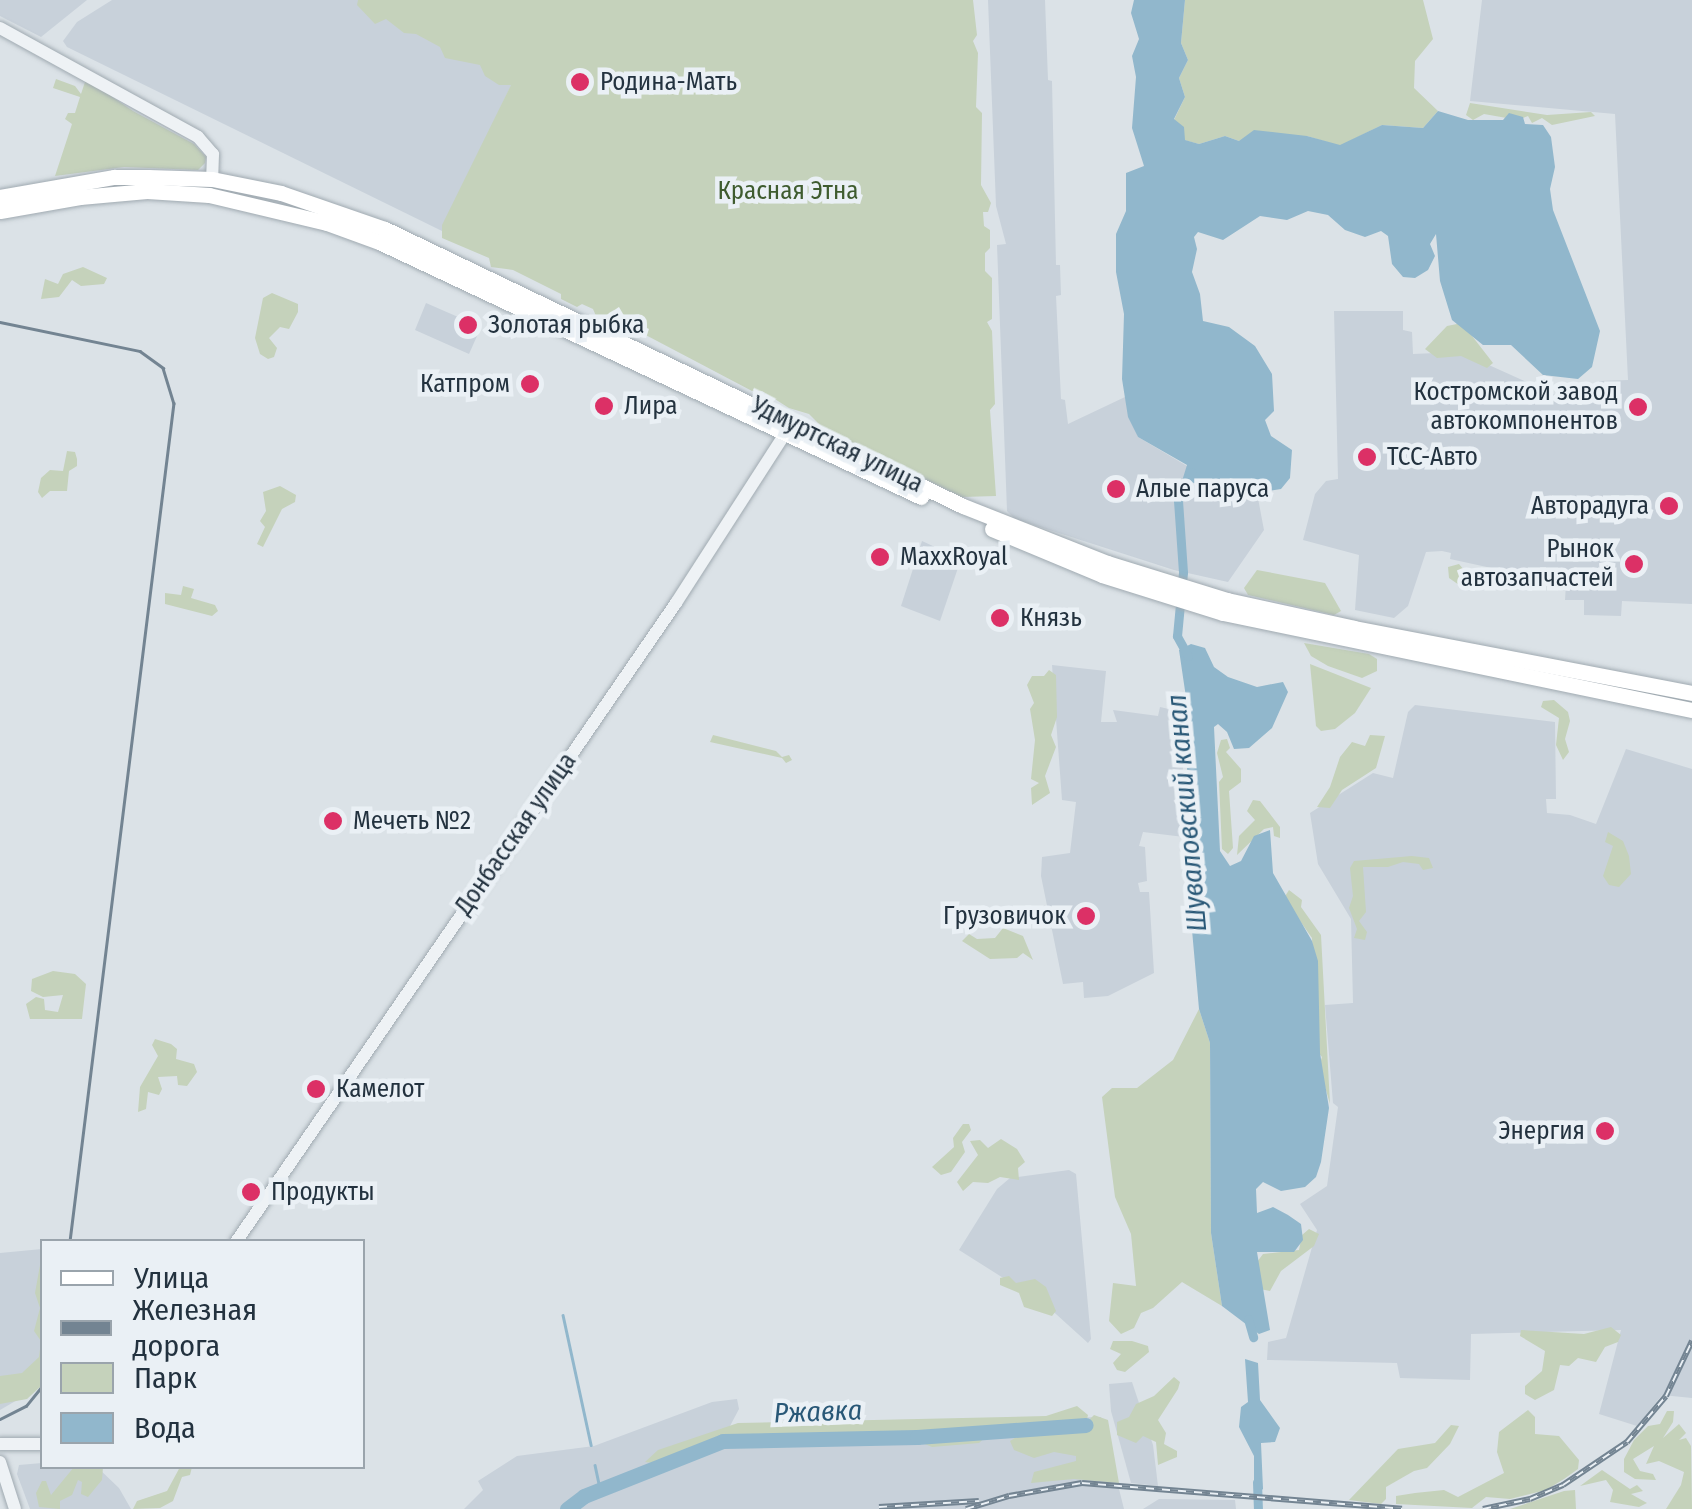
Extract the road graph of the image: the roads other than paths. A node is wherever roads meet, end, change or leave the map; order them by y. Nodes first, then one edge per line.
1 (0, 28) edge
2 (211, 187) junction
3 (0, 196) edge
4 (0, 212) edge
5 (789, 429) junction
6 (1200, 599) junction
7 (1692, 693) edge
8 (1692, 710) edge
9 (238, 1239) edge
10 (0, 1444) edge
11 (40, 1444) edge
12 (0, 1462) edge
13 (14, 1509) edge

1 - 2 street
2 - 3 main road, Удмуртская улица
2 - 4 main road, Удмуртская улица
2 - 5 main road, Удмуртская улица
5 - 6 main road, Удмуртская улица
5 - 9 street, Донбасская улица
6 - 7 main road, Удмуртская улица
6 - 8 main road, Удмуртская улица
10 - 11 street
12 - 13 street

